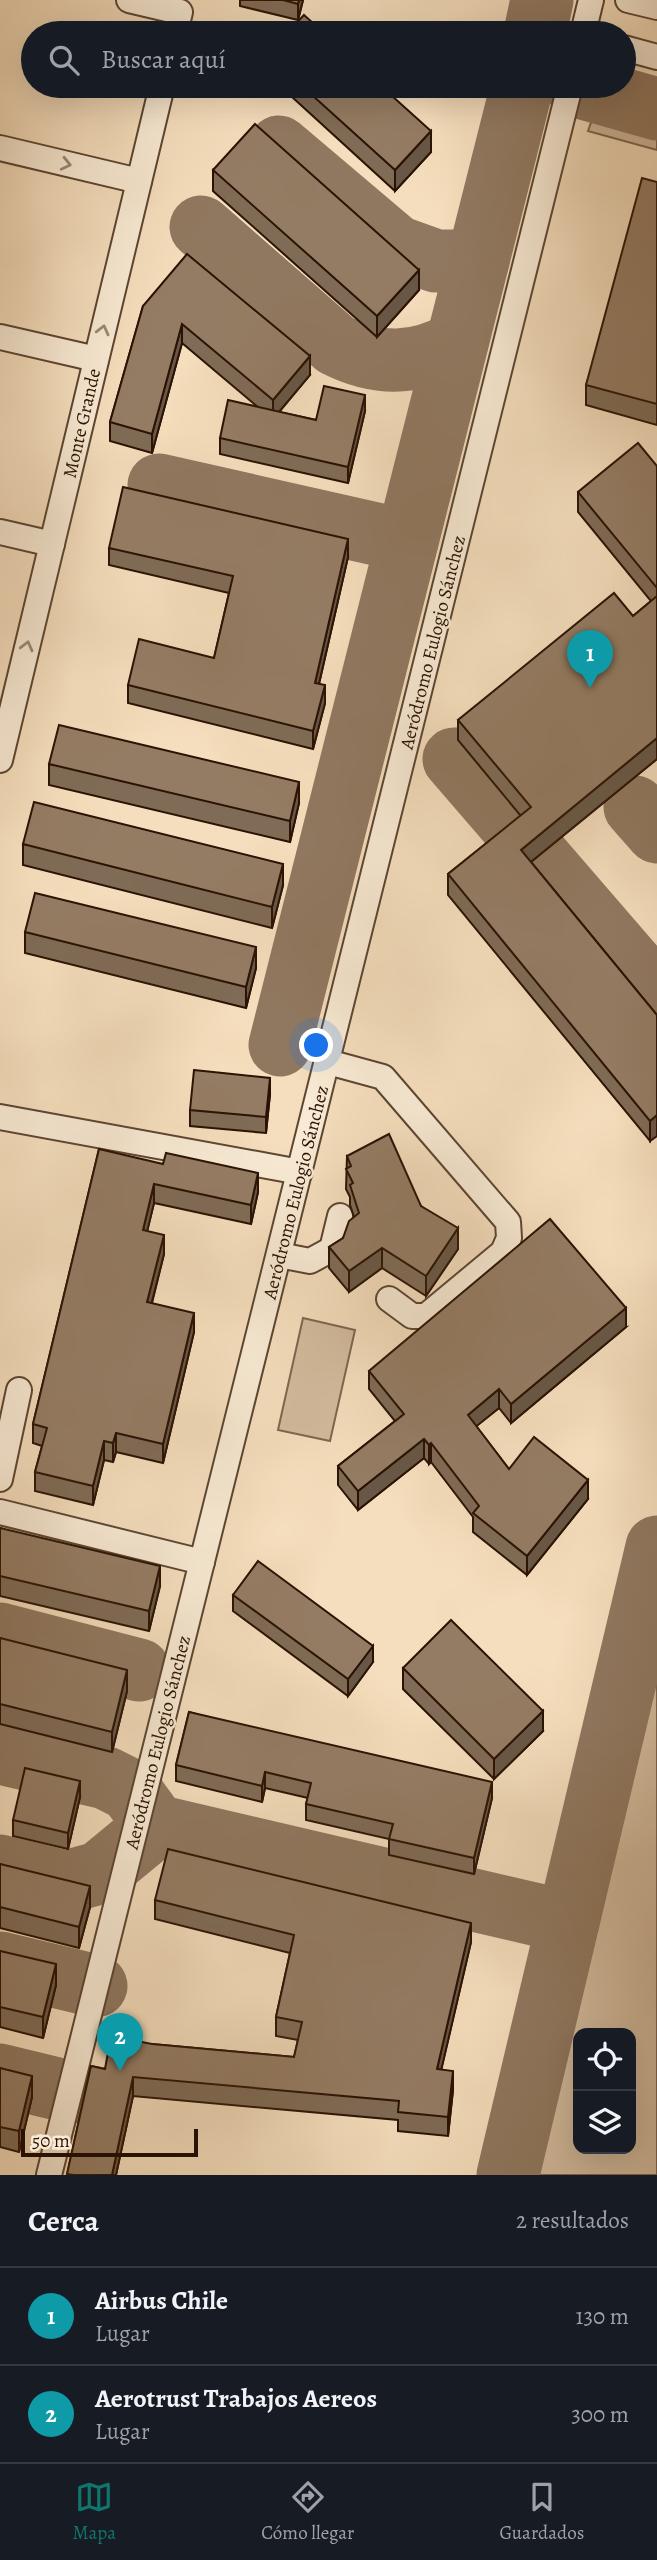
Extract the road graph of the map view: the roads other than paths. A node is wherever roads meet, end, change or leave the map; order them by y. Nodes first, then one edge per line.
1 (129, 0) edge
2 (591, 0) edge
3 (628, 0) edge
4 (657, 7) edge
5 (173, 21) edge
6 (586, 21) edge
7 (636, 51) edge
8 (657, 57) edge
9 (159, 98) edge
10 (567, 98) edge
11 (0, 148) edge
12 (139, 181) junction
13 (0, 337) edge
14 (96, 359) junction
15 (0, 532) edge
16 (52, 544) junction
17 (6, 711) edge
18 (0, 760) edge
19 (328, 1062) junction
20 (0, 1117) edge
21 (300, 1172) junction
22 (340, 1216) dead end
23 (279, 1255) junction
24 (389, 1299) dead end
25 (19, 1390) dead end
26 (0, 1479) edge
27 (0, 1512) edge
28 (202, 1562) junction
29 (50, 2175) edge

1 - 5 street
2 - 6 street
3 - 4 street
7 - 8 street
9 - 12 street, Monte Grande
10 - 19 street, Aeródromo Eulogio Sánchez
11 -> 12 street
14 -> 12 street, Monte Grande
13 - 14 street
14 - 16 street, Monte Grande
15 - 16 street
17 -> 16 street, Monte Grande
17 - 18 street, Monte Grande
19 - 21 street, Aeródromo Eulogio Sánchez
19 - 24 street
20 - 21 street
21 - 23 street, Aeródromo Eulogio Sánchez
22 - 23 street
23 - 28 street, Aeródromo Eulogio Sánchez
25 - 26 street
27 - 28 street
28 - 29 street, Aeródromo Eulogio Sánchez

